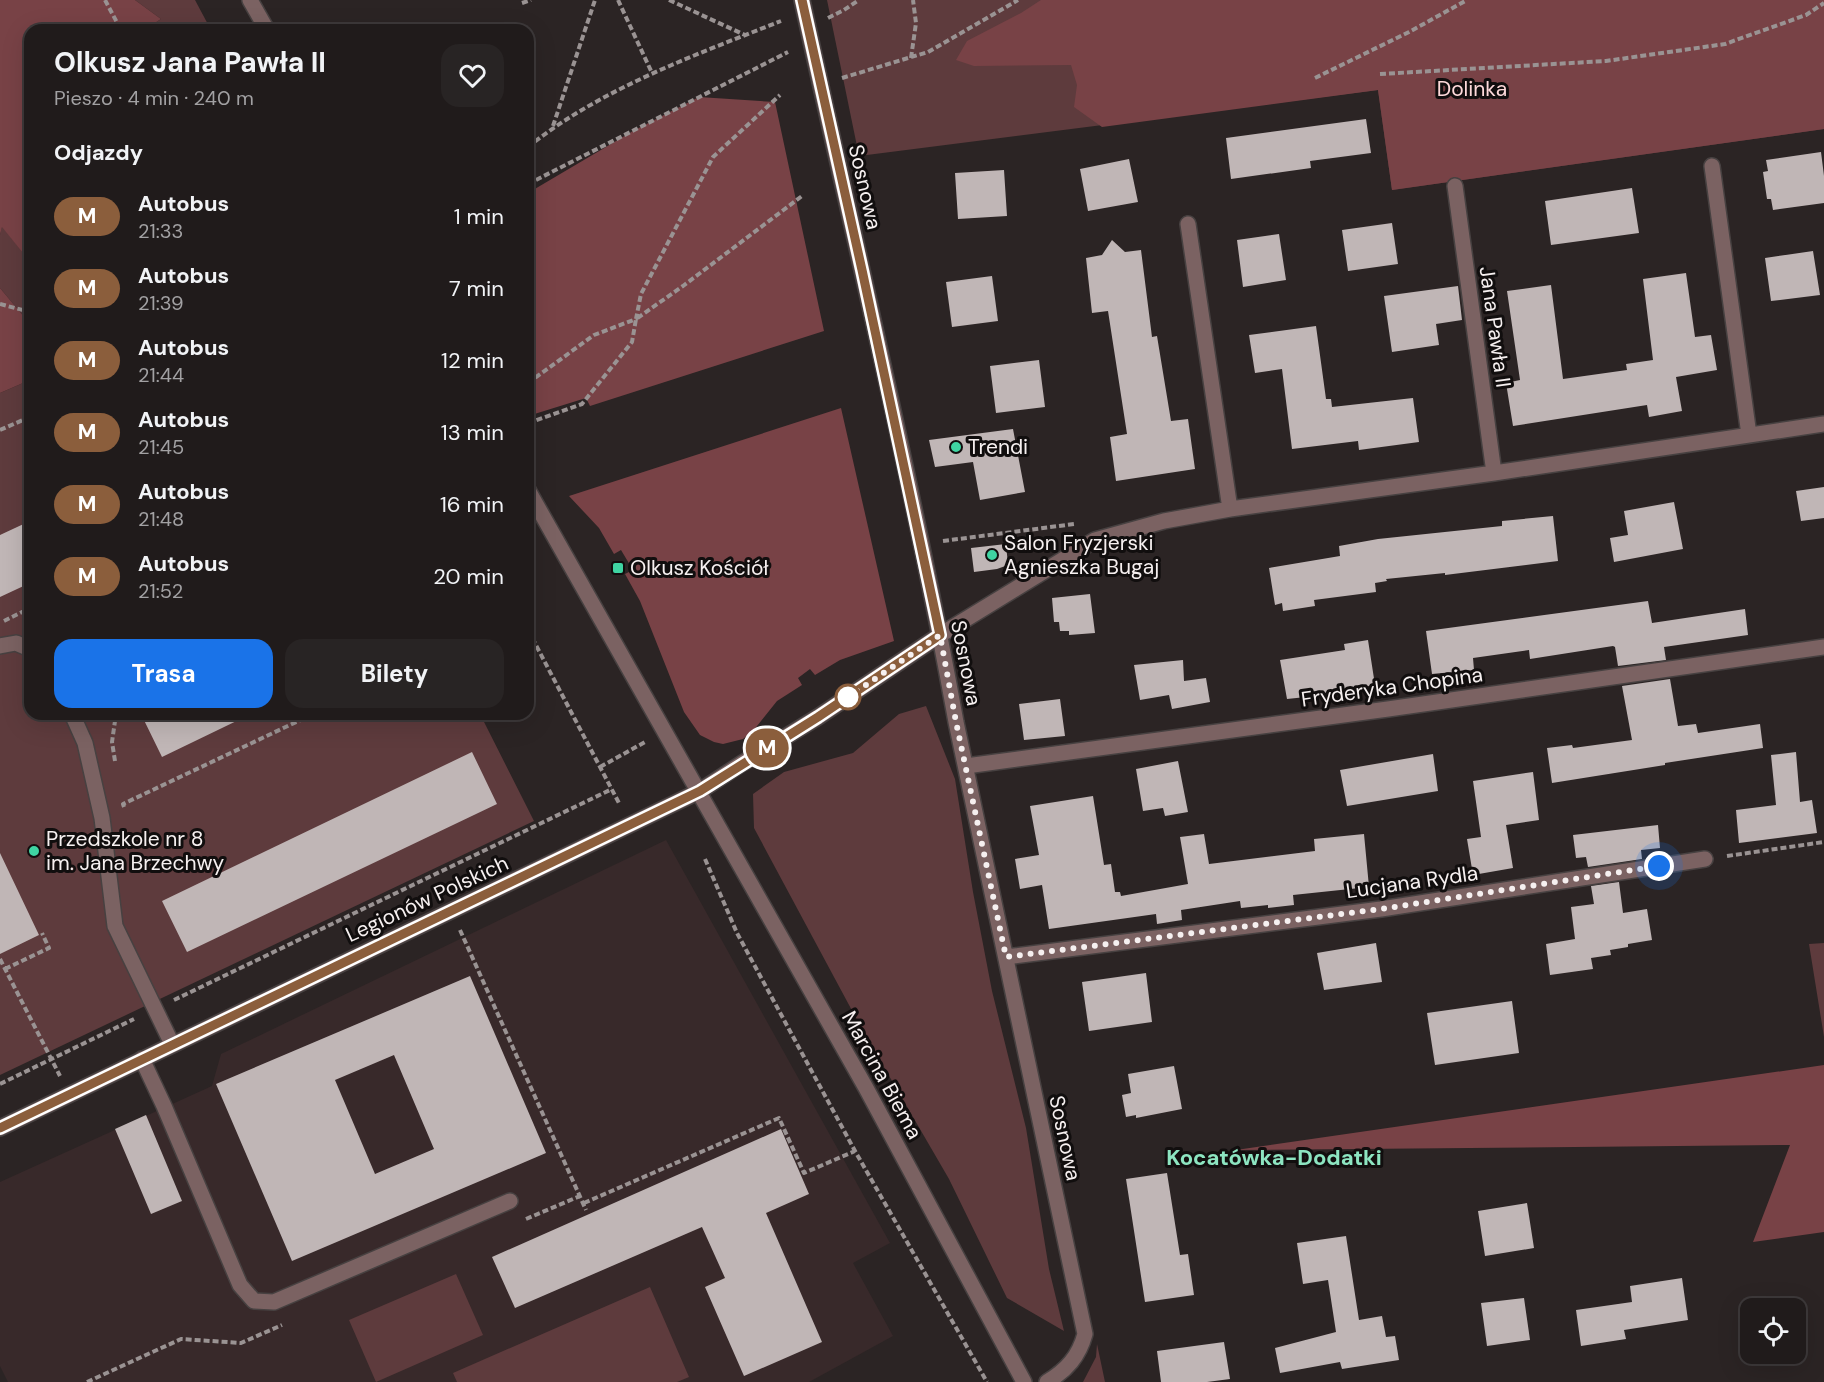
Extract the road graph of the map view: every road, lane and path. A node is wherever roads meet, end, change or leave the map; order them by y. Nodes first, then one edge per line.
1 (105, 0) edge
2 (250, 0) edge
3 (531, 0) edge
4 (595, 0) edge
5 (618, 0) edge
6 (669, 0) edge
7 (802, 0) edge
8 (859, 0) edge
9 (914, 0) edge
10 (1018, 0) edge
11 (1467, 0) edge
12 (522, 3) dead end
13 (1824, 3) edge
14 (781, 21) dead end
15 (118, 24) edge
16 (264, 24) edge
17 (808, 26) junction
18 (746, 35) junction
19 (788, 52) dead end
20 (911, 58) junction
21 (652, 73) junction
22 (1380, 74) dead end
23 (1315, 78) dead end
24 (837, 79) dead end
25 (780, 95) dead end
26 (554, 126) junction
27 (534, 142) edge
28 (1712, 166) dead end
29 (534, 181) edge
30 (1455, 186) dead end
31 (801, 196) dead end
32 (1188, 224) dead end
33 (0, 304) edge
34 (24, 310) edge
35 (636, 319) junction
36 (534, 379) edge
37 (24, 420) edge
38 (534, 421) edge
39 (1824, 424) edge
40 (0, 430) edge
41 (1749, 435) junction
42 (1494, 474) junction
43 (534, 501) edge
44 (1230, 509) junction
45 (24, 611) edge
46 (0, 622) edge
47 (940, 635) junction
48 (534, 641) edge
49 (0, 646) edge
50 (24, 646) edge
51 (1824, 647) edge
52 (75, 720) edge
53 (115, 720) edge
54 (300, 720) edge
55 (664, 731) junction
56 (116, 763) dead end
57 (966, 766) junction
58 (600, 767) junction
59 (612, 789) junction
60 (700, 791) junction
61 (121, 794) dead end
62 (123, 804) junction
63 (621, 808) dead end
64 (125, 816) dead end
65 (1824, 842) edge
66 (705, 859) dead end
67 (1705, 859) joint
68 (460, 930) dead end
69 (42, 933) dead end
70 (1006, 957) junction
71 (0, 959) edge
72 (5, 969) junction
73 (170, 990) dead end
74 (175, 999) junction
75 (154, 1010) junction
76 (171, 1044) junction
77 (142, 1059) junction
78 (51, 1060) junction
79 (0, 1084) edge
80 (0, 1128) edge
81 (855, 1151) junction
82 (510, 1201) dead end
83 (584, 1203) junction
84 (586, 1210) dead end
85 (987, 1382) edge
86 (1024, 1382) edge
87 (1047, 1382) edge

1 - 15 path
2 - 16 street
3 - 12 path
4 - 26 path
5 - 21 path
6 - 18 path
7 - 17 street, Sosnowa
8 - 17 path
9 - 20 path
10 - 20 path
11 - 23 path
13 - 22 path
14 - 18 path
17 - 47 street, Sosnowa
18 - 21 path
19 - 29 path
20 - 24 path
21 - 26 path
25 - 35 path
26 - 27 path
28 - 41 street
30 - 42 street, Jana Pawła II
31 - 35 path
32 - 44 street
33 - 34 path
35 - 36 path
35 - 38 path
37 - 40 path
39 - 41 street
41 - 42 street
42 - 44 street
43 - 55 street, Marcina Biema
44 - 47 street
45 - 46 path
47 - 57 street, Sosnowa
47 - 60 street
48 - 58 path
49 - 50 street
51 - 57 street, Fryderyka Chopina
52 - 75 street
53 - 56 path
54 - 62 path
55 - 58 path
55 - 60 street, Marcina Biema
57 - 70 street, Sosnowa
58 - 59 path
59 - 63 path
59 - 74 path
60 - 76 street, Legionów Polskich
60 - 86 street, Marcina Biema
61 - 62 path
62 - 64 path
65 - 67 path
66 - 81 path
67 - 70 street, Lucjana Rydla
68 - 83 path
69 - 72 path
70 - 87 street, Sosnowa
71 - 72 path
72 - 78 path
73 - 74 path
74 - 75 path
75 - 76 street
75 - 78 path
76 - 77 street, Legionów Polskich
77 - 80 street, Legionów Polskich
77 - 82 street
78 - 79 path
81 - 83 path
81 - 85 path
83 - 84 path

